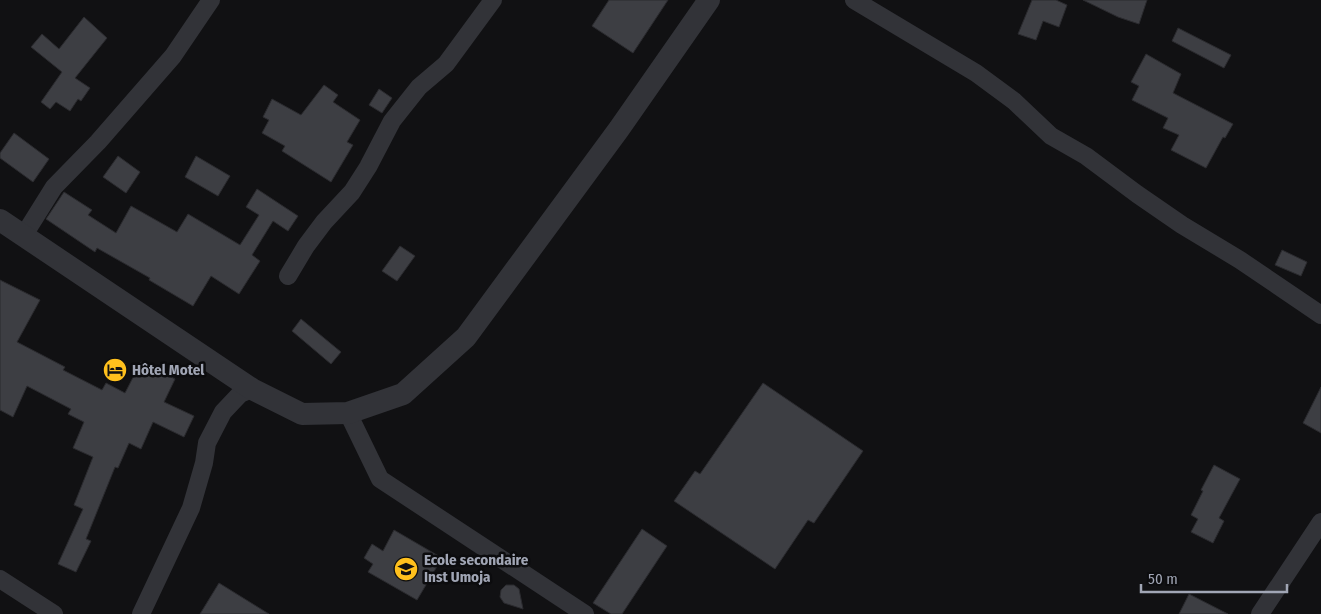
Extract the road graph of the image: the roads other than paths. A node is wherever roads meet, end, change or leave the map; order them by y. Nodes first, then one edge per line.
1 (211, 0) edge
2 (493, 0) edge
3 (709, 0) edge
4 (854, 0) edge
5 (0, 220) edge
6 (24, 235) junction
7 (288, 276) dead end
8 (1321, 315) edge
9 (252, 389) junction
10 (348, 413) junction
11 (1321, 522) edge
12 (0, 579) edge
13 (54, 614) edge
14 (141, 614) edge
15 (585, 614) edge
16 (1260, 614) edge

1 - 6 street
2 - 7 street
3 - 10 street
4 - 8 street
5 - 6 street
6 - 9 street
9 - 10 street
9 - 14 street
10 - 15 street
11 - 16 street
12 - 13 street

